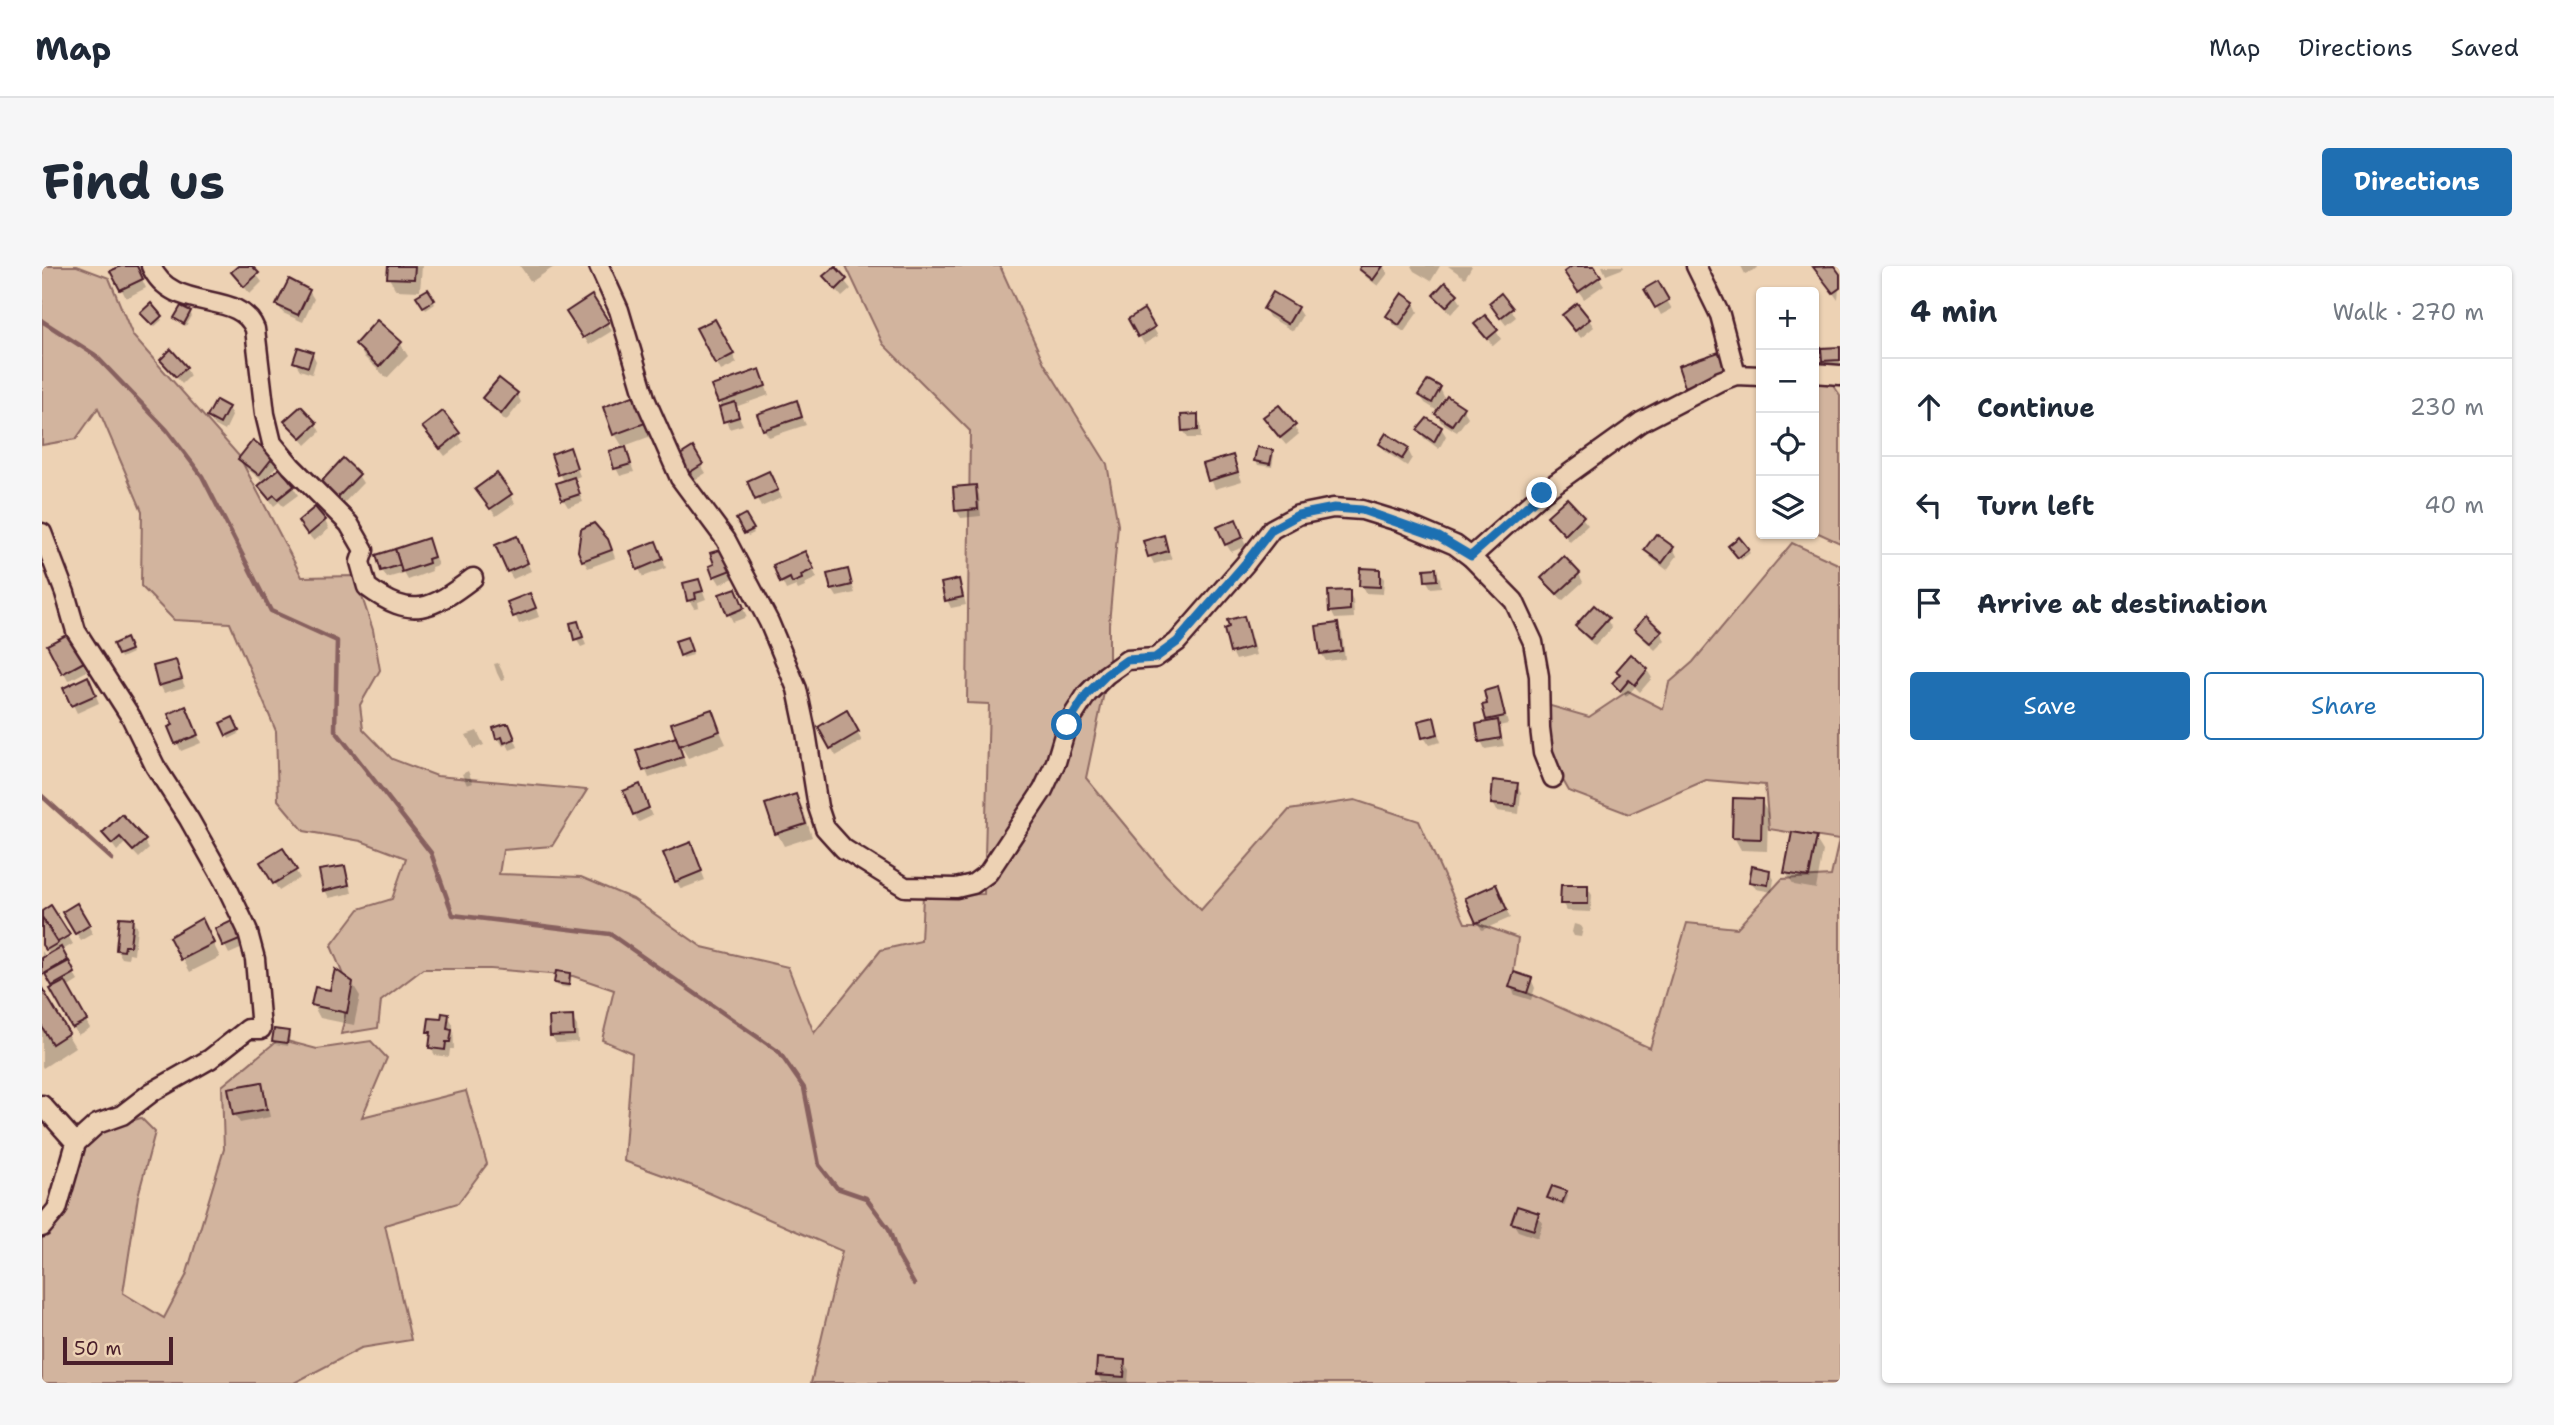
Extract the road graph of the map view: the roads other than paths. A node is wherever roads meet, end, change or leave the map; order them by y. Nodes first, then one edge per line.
1 (151, 266) edge
2 (598, 266) edge
3 (1696, 266) edge
4 (1819, 373) edge
5 (1735, 375) junction
6 (1840, 375) edge
7 (1756, 376) edge
8 (42, 533) edge
9 (1471, 556) junction
10 (472, 578) dead end
11 (1553, 778) dead end
12 (42, 1105) edge
13 (76, 1143) junction
14 (42, 1227) edge

1 - 10 street
2 - 9 street
3 - 5 street
4 - 6 street
5 - 7 street
5 - 9 street
8 - 13 street
9 - 11 street
12 - 13 street
13 - 14 street

